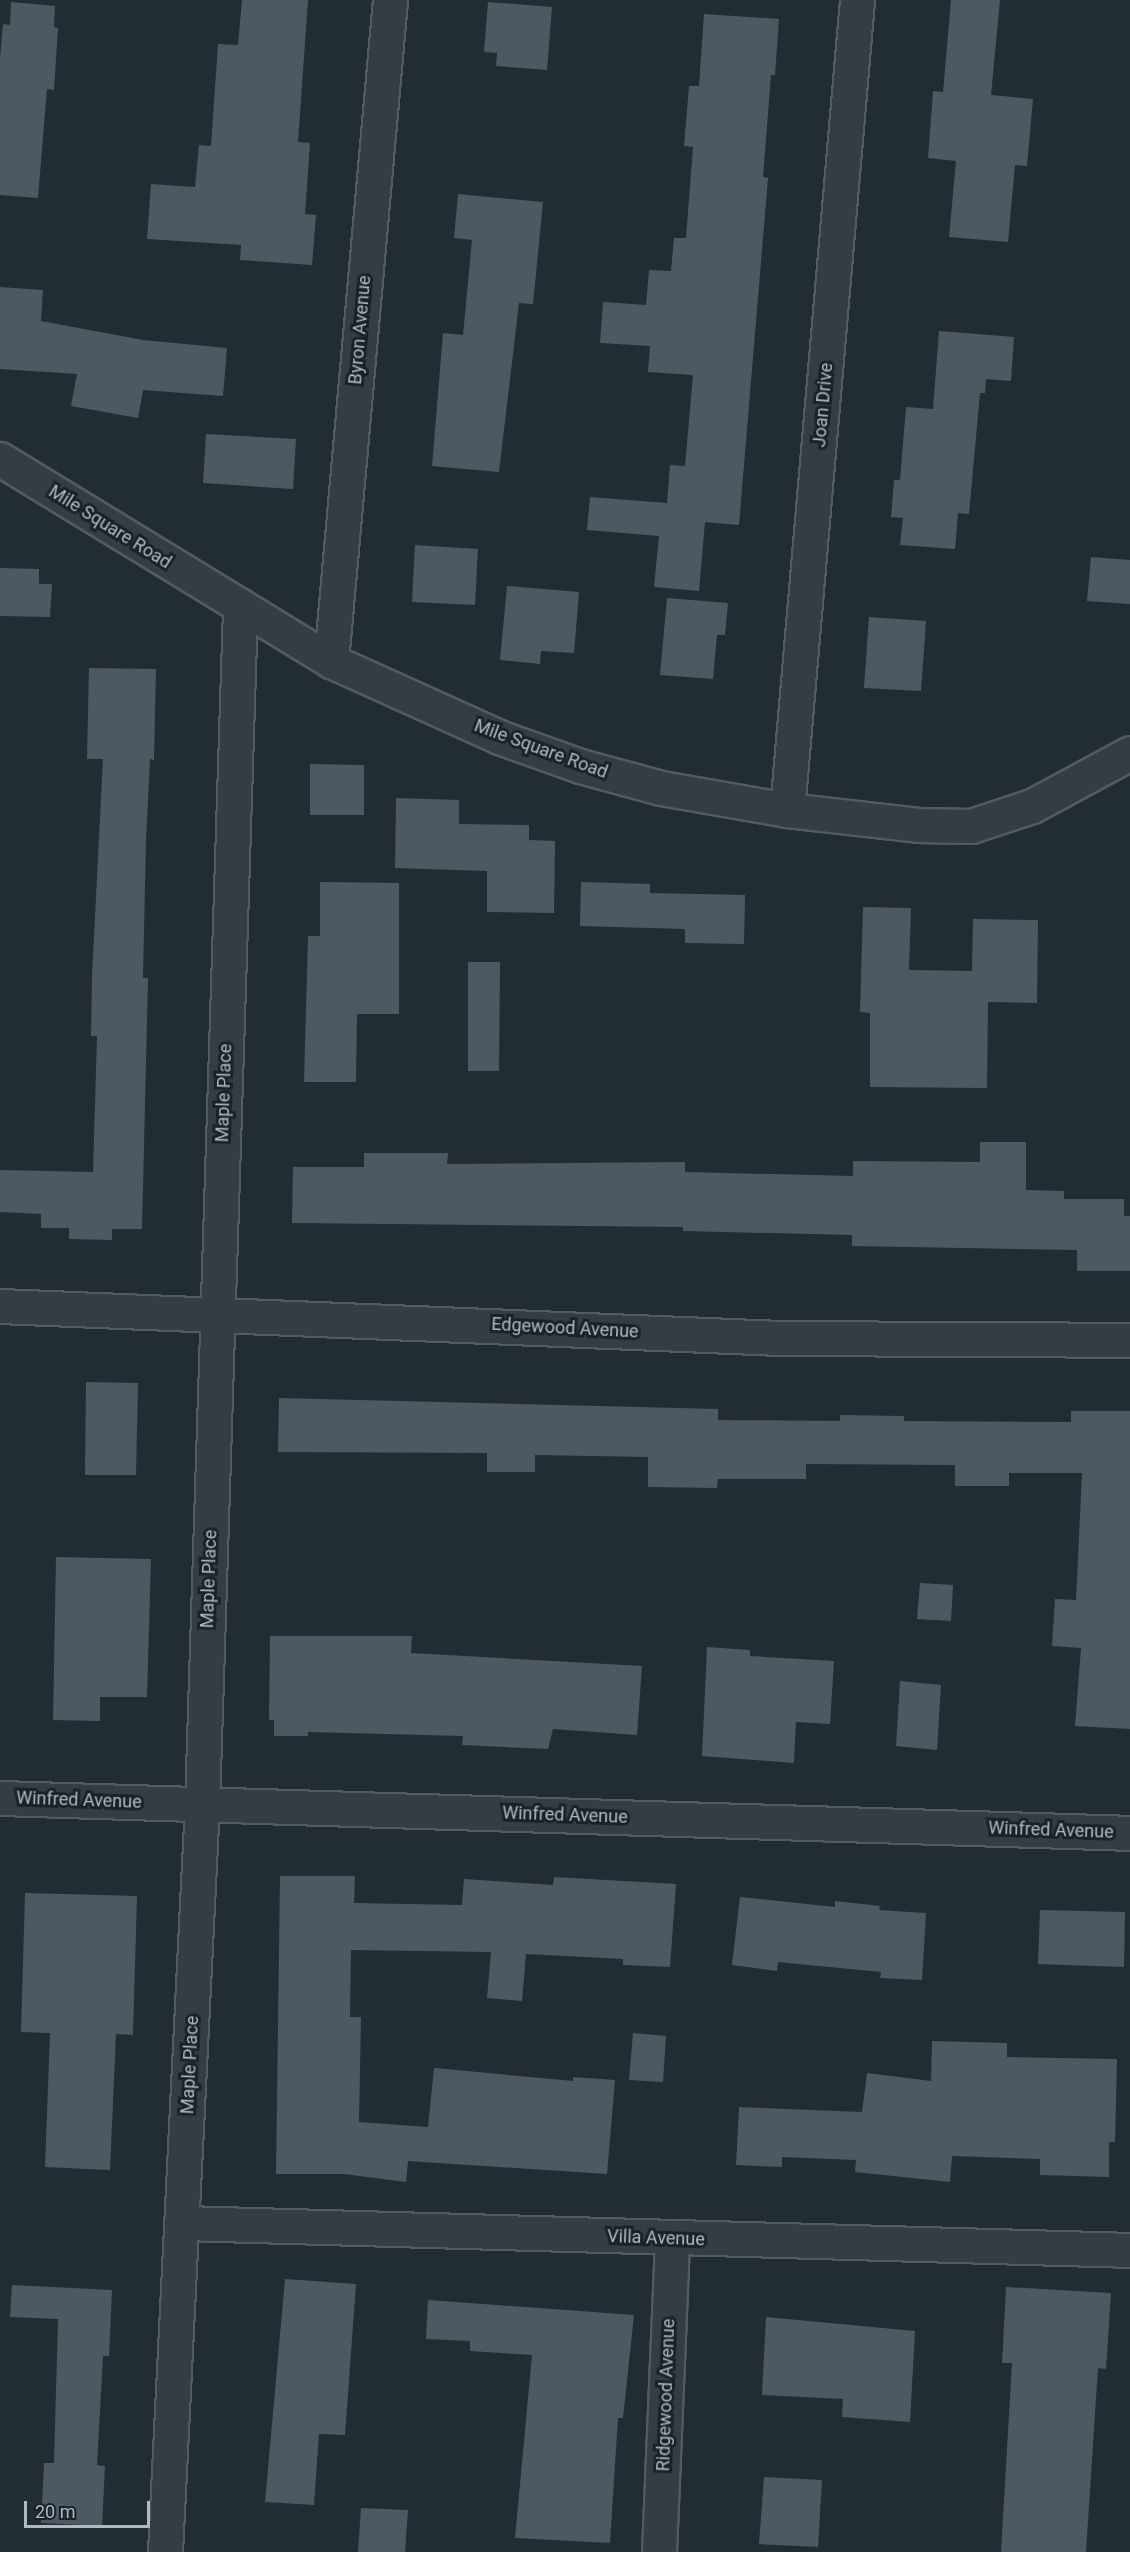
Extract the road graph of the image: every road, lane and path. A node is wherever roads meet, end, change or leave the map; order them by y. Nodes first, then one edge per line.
1 (390, 0) edge
2 (857, 0) edge
3 (0, 459) edge
4 (240, 606) junction
5 (331, 661) junction
6 (1130, 753) edge
7 (788, 810) junction
8 (0, 1305) edge
9 (217, 1312) junction
10 (1130, 1340) edge
11 (0, 1798) edge
12 (202, 1804) junction
13 (1130, 1833) edge
14 (183, 2223) junction
15 (672, 2238) junction
16 (1130, 2250) edge
17 (165, 2552) edge
18 (659, 2552) edge

1 - 5 street, Byron Avenue
2 - 7 street, Joan Drive
3 - 4 street, Mile Square Road
4 - 5 street, Mile Square Road
4 - 9 street, Maple Place
5 - 7 street, Mile Square Road
6 - 7 street, Mile Square Road
8 - 9 street, Edgewood Avenue
9 - 10 street, Edgewood Avenue
9 - 12 street, Maple Place
11 - 12 street, Winfred Avenue
12 - 13 street, Winfred Avenue
12 - 14 street, Maple Place
14 - 15 street, Villa Avenue
14 - 17 street, Maple Place
15 - 16 street, Villa Avenue
15 - 18 street, Ridgewood Avenue

